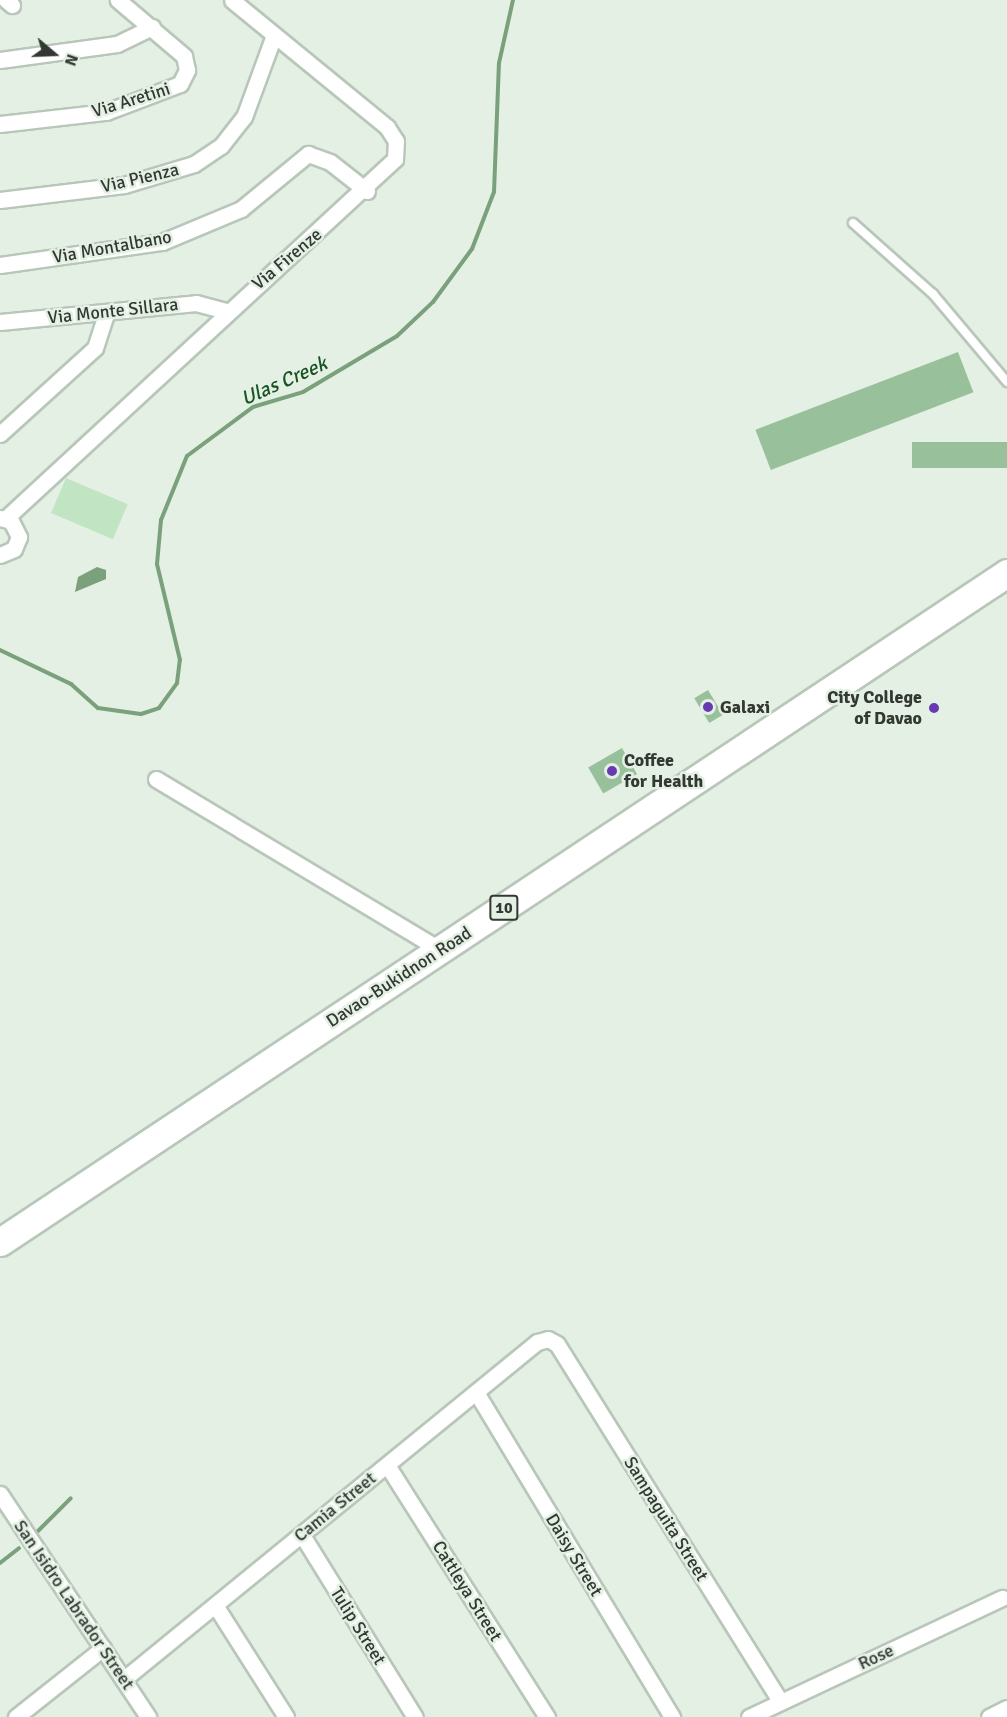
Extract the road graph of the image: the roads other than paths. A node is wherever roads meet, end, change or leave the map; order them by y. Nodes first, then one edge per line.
1 (118, 0) edge
2 (232, 0) edge
3 (152, 27) junction
4 (274, 35) junction
5 (0, 60) edge
6 (0, 124) edge
7 (367, 191) junction
8 (0, 200) edge
9 (853, 224) dead end
10 (0, 265) edge
11 (225, 311) junction
12 (106, 314) junction
13 (0, 322) edge
14 (1007, 382) edge
15 (0, 434) edge
16 (3, 519) edge
17 (0, 555) edge
18 (1007, 573) edge
19 (156, 779) dead end
20 (441, 950) junction
21 (0, 1242) edge
22 (548, 1340) joint
23 (476, 1392) junction
24 (387, 1465) junction
25 (0, 1494) edge
26 (302, 1534) junction
27 (1002, 1598) dead end
28 (215, 1605) junction
29 (103, 1648) junction
30 (124, 1679) junction
31 (781, 1702) junction
32 (1007, 1708) edge
33 (16, 1717) edge
34 (148, 1717) edge
35 (286, 1717) edge
36 (415, 1717) edge
37 (547, 1717) edge
38 (672, 1717) edge
39 (749, 1717) edge
40 (988, 1717) edge

1 - 3 street, Via Aretini
2 - 4 street, Via Firenze
3 - 5 street
3 - 6 street, Via Aretini
4 - 7 street, Via Firenze
4 - 8 street, Via Pienza
7 - 10 street, Via Montalbano
7 - 11 street, Via Firenze
9 - 14 lane
11 - 12 street, Via Monte Sillara
11 - 16 street, Via Firenze
12 - 13 street, Via Monte Sillara
12 - 15 street
16 - 17 street
18 - 20 highway, Davao-Bukidnon Road / 10
19 - 20 street
20 - 21 highway, Davao-Bukidnon Road / 10
22 - 23 street, Camia Street
22 - 31 street, Sampaguita Street
23 - 24 street, Camia Street
23 - 38 street, Daisy Street
24 - 26 street, Camia Street
24 - 37 street, Cattleya Street
25 - 29 street, San Isidro Labrador Street
26 - 28 street, Camia Street
26 - 36 street, Tulip Street
27 - 31 street, Rose
28 - 30 street, Camia Street
28 - 35 street
29 - 30 street, San Isidro Labrador Street
29 - 33 street
30 - 34 street, San Isidro Labrador Street
31 - 39 street, Rose
32 - 40 street

